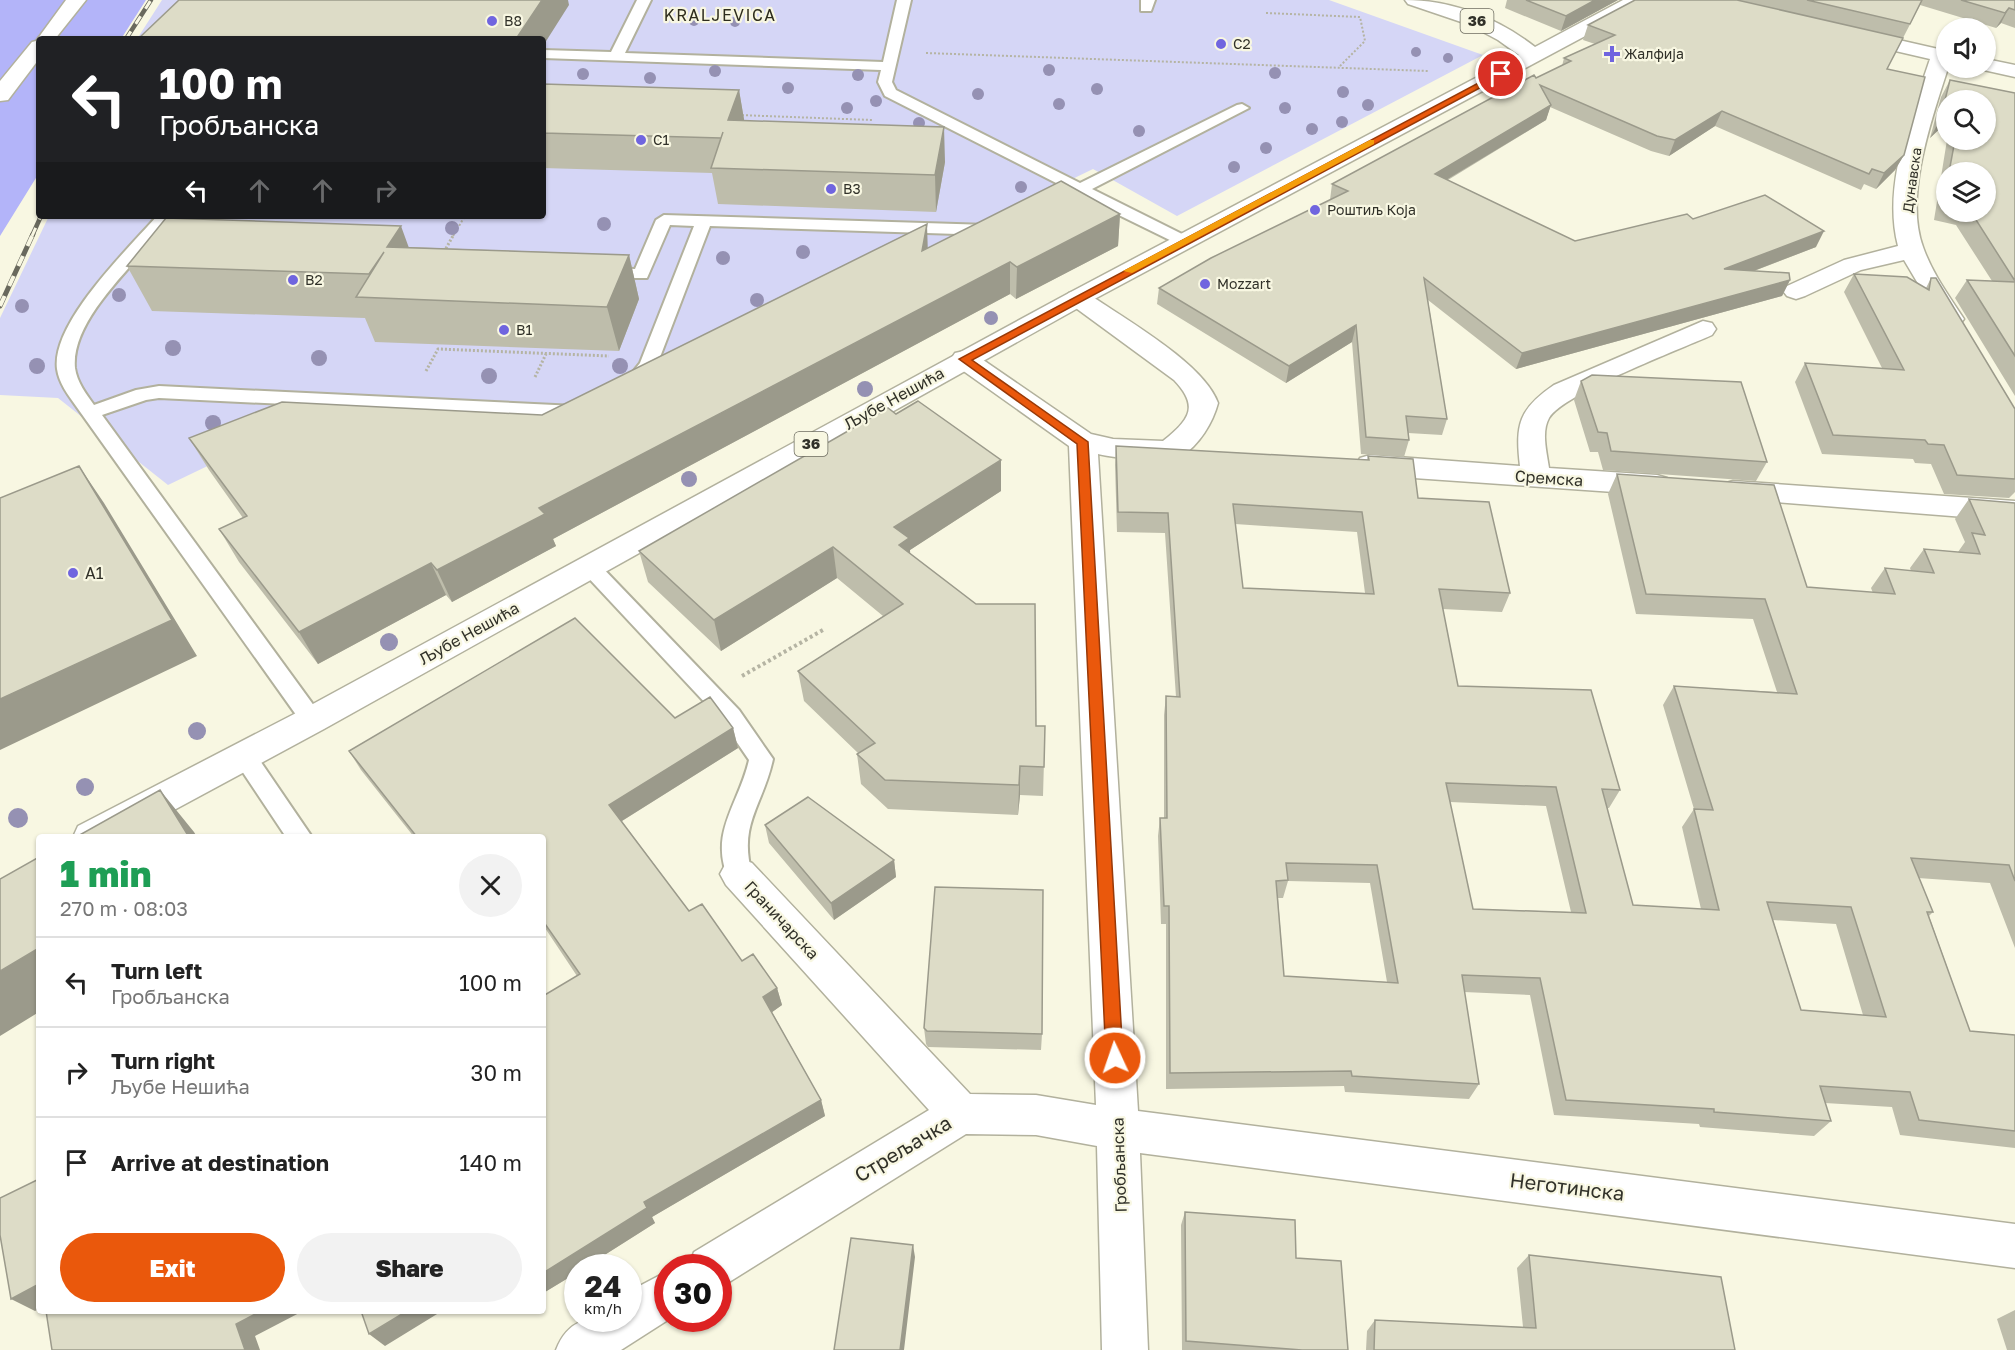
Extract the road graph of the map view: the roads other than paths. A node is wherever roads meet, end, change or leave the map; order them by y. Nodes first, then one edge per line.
1 (76, 0) edge
2 (644, 0) edge
3 (904, 0) edge
4 (1415, 0) edge
5 (1638, 0) edge
6 (1839, 32) edge
7 (47, 36) edge
8 (36, 50) edge
9 (546, 54) edge
10 (1532, 55) junction
11 (1936, 55) edge
12 (616, 57) junction
13 (889, 58) junction
14 (1996, 67) edge
15 (2015, 71) edge
16 (1937, 78) edge
17 (0, 95) edge
18 (1242, 108) dead end
19 (1082, 189) junction
20 (1034, 212) edge
21 (163, 219) edge
22 (704, 222) junction
23 (1001, 227) edge
24 (1182, 241) junction
25 (1913, 252) junction
26 (586, 272) edge
27 (1796, 291) dead end
28 (1078, 298) junction
29 (1703, 329) dead end
30 (1960, 334) edge
31 (964, 359) junction
32 (619, 393) edge
33 (597, 404) edge
34 (90, 413) junction
35 (1083, 442) junction
36 (1170, 450) junction
37 (1206, 453) edge
38 (1348, 463) edge
39 (1536, 477) junction
40 (2015, 511) edge
41 (589, 566) junction
42 (312, 720) junction
43 (244, 756) junction
44 (97, 834) edge
45 (298, 834) edge
46 (739, 874) joint
47 (961, 1114) junction
48 (1118, 1129) junction
49 (2015, 1246) edge
50 (732, 1255) edge
51 (654, 1303) edge
52 (579, 1350) edge
53 (1125, 1350) edge

1 - 7 street
2 - 12 lane
3 - 13 lane
4 - 10 street, 36
5 - 10 street, Љубе Нешића / 36
6 - 11 street
8 - 17 street
9 - 12 lane
10 - 24 street, Љубе Нешића / 36
12 - 13 lane
13 - 19 lane
14 - 15 street
16 - 25 street, Дунавска
18 - 19 lane
19 - 20 lane
19 - 24 lane
21 - 34 lane
22 - 23 lane
22 - 26 lane
22 - 32 lane
24 - 28 street, Љубе Нешића / 36
25 - 27 street
25 - 30 street, Дунавска
28 - 31 street, Љубе Нешића / 36
28 - 36 street
29 - 39 street
31 - 35 street
31 - 41 street, Љубе Нешића / 36
33 - 34 lane
34 - 42 lane
35 - 36 street
35 - 48 street, Гробљанска
36 - 37 street
38 - 39 street, Сремска
39 - 40 street, Сремска
41 - 42 street, Љубе Нешића / 36
41 - 46 lane, Граничарска
42 - 43 street, Љубе Нешића / 36
43 - 44 street, Љубе Нешића / 36
43 - 45 lane
46 - 47 street, Граничарска
47 - 48 street, Стрељачка
47 - 50 street, Стрељачка
48 - 49 street, Неготинска
48 - 53 street, Гробљанска
51 - 52 street

